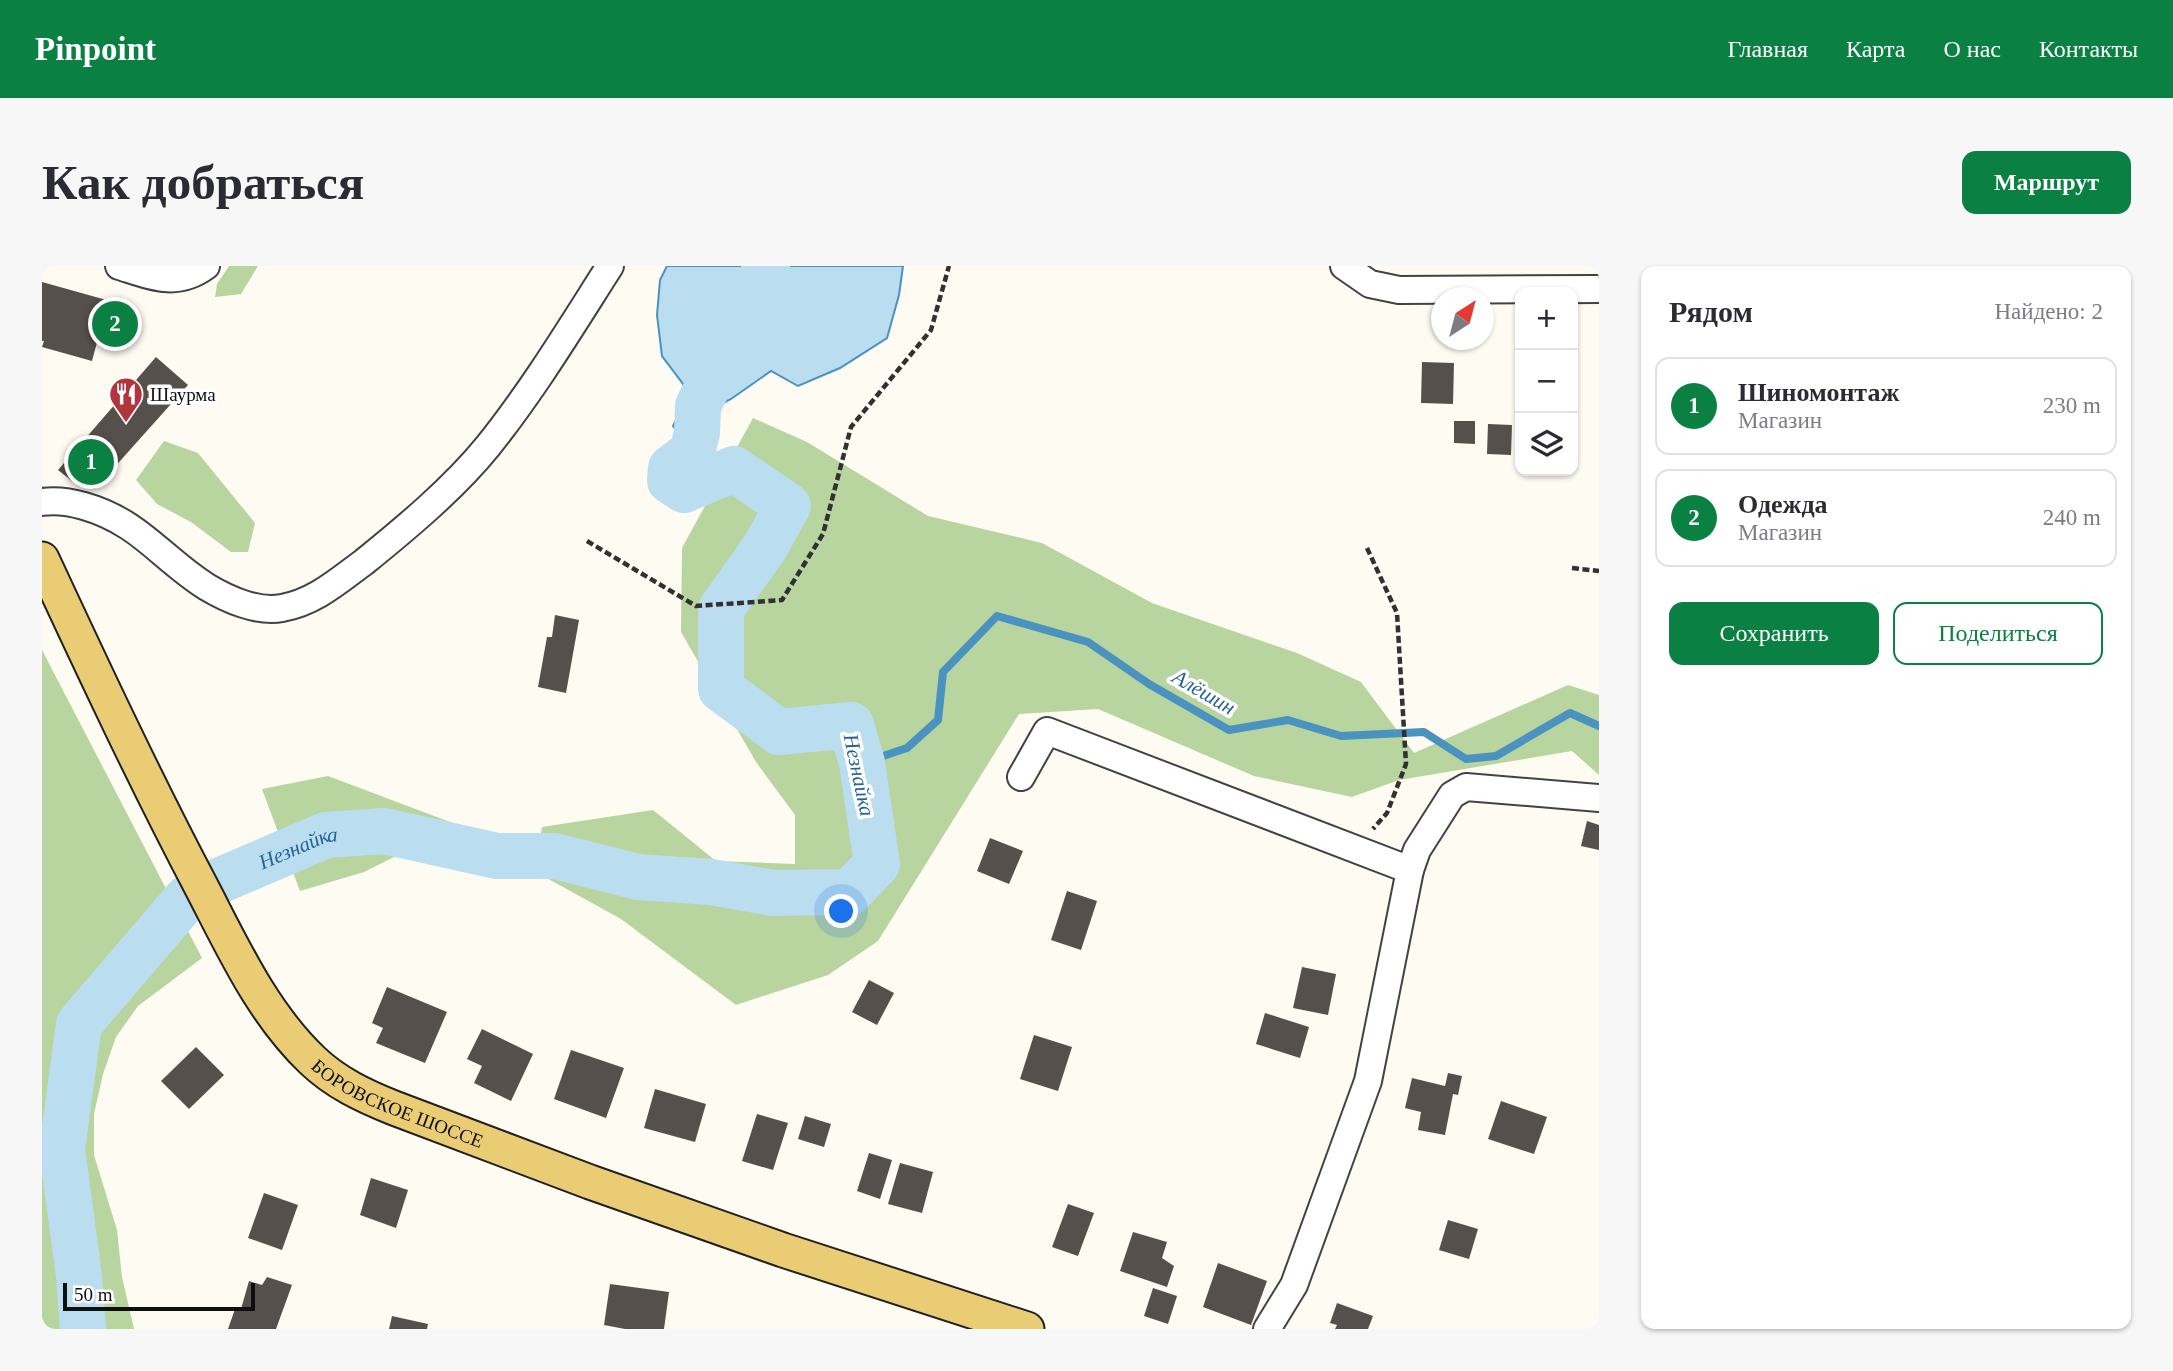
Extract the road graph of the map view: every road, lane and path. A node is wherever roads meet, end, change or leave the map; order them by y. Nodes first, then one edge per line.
1 (119, 266) edge
2 (206, 266) edge
3 (610, 266) edge
4 (949, 266) edge
5 (1344, 266) edge
6 (1599, 289) edge
7 (42, 502) edge
8 (587, 541) dead end
9 (1367, 548) dead end
10 (42, 559) edge
11 (1572, 568) dead end
12 (1599, 571) edge
13 (1021, 777) dead end
14 (1599, 798) edge
15 (1357, 849) junction
16 (1410, 870) junction
17 (1027, 1329) edge
18 (1267, 1329) edge

1 - 2 street
3 - 7 street
4 - 8 path
5 - 6 street
9 - 15 path
10 - 17 main road, БОРОВСКОЕ ШОССЕ
11 - 12 path
13 - 15 street
14 - 16 street
15 - 16 street
16 - 18 street

